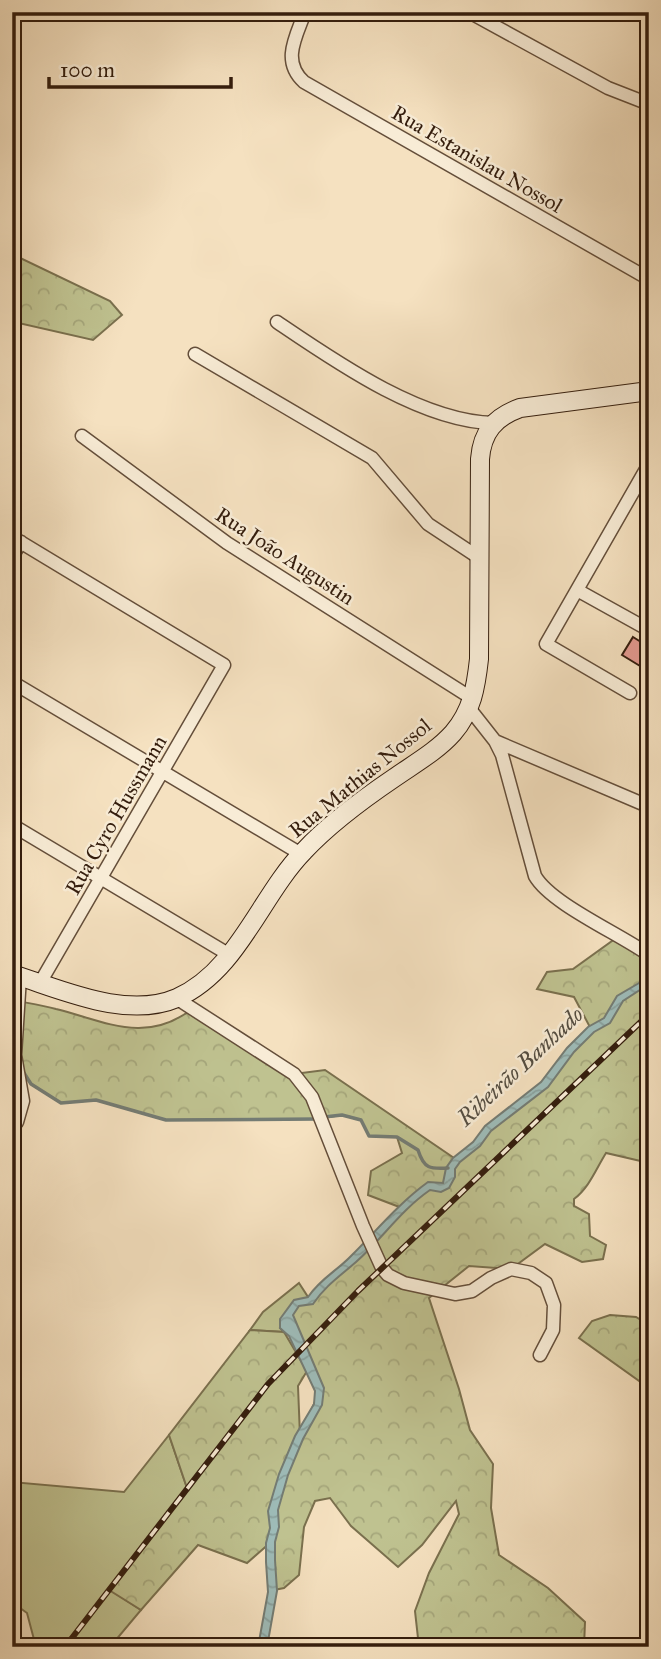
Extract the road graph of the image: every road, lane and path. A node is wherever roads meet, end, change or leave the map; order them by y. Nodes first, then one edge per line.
1 (305, 12) edge
2 (469, 12) edge
3 (649, 104) edge
4 (649, 279) edge
5 (277, 322) dead end
6 (195, 354) dead end
7 (649, 391) edge
8 (494, 423) junction
9 (82, 436) dead end
10 (649, 464) edge
11 (643, 487) edge
12 (17, 539) edge
13 (12, 557) edge
14 (481, 559) junction
15 (577, 590) junction
16 (649, 630) edge
17 (12, 682) edge
18 (630, 693) dead end
19 (471, 703) junction
20 (495, 741) junction
21 (163, 772) junction
22 (649, 799) edge
23 (12, 825) edge
24 (301, 854) junction
25 (101, 878) junction
26 (228, 954) junction
27 (649, 956) edge
28 (16, 976) edge
29 (40, 983) junction
30 (176, 998) junction
31 (12, 1125) edge
32 (540, 1354) dead end

1 - 4 street, Rua Estanislau Nossol
2 - 3 street
5 - 8 street
6 - 14 street
7 - 8 street
8 - 14 street, Rua Mathias Nossol
9 - 19 street, Rua João Augustin
10 - 11 street
11 - 15 street
12 - 13 street
12 - 21 street, Rua Cyro Hussmann
14 - 19 street, Rua Mathias Nossol
15 - 16 street
15 - 18 street
17 - 21 street
19 - 20 street, Rua João Augustin
19 - 24 street, Rua Mathias Nossol
20 - 22 street
20 - 27 street
21 - 24 street
21 - 25 street, Rua Cyro Hussmann
23 - 25 street
24 - 26 street, Rua Mathias Nossol
25 - 26 street
25 - 29 street, Rua Cyro Hussmann
26 - 30 street, Rua Mathias Nossol
28 - 29 street, Rua Mathias Nossol
28 - 31 street
29 - 30 street, Rua Mathias Nossol
30 - 32 street

